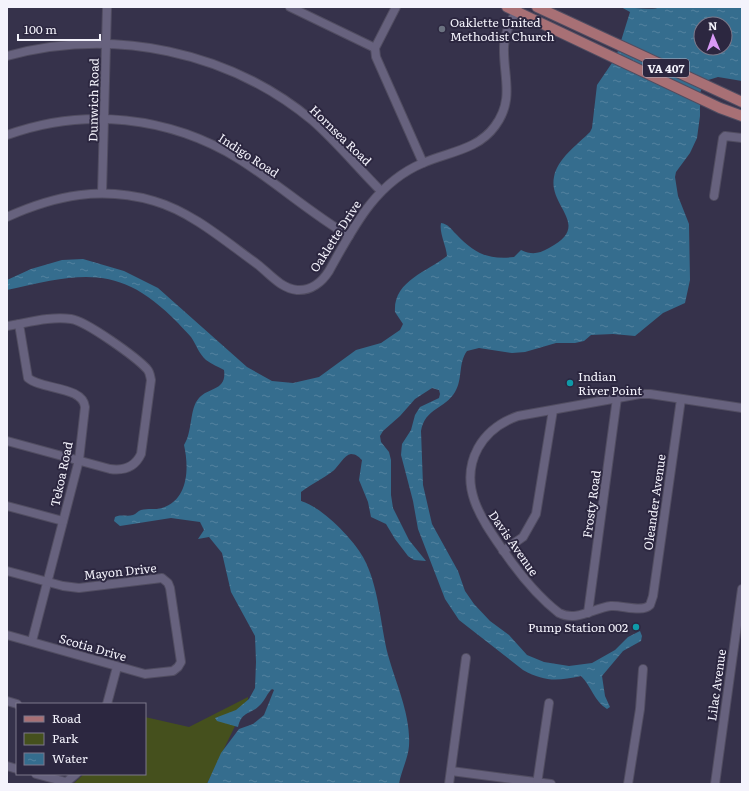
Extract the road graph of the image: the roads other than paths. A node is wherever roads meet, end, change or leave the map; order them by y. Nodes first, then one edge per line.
1 (107, 7) edge
2 (290, 7) edge
3 (396, 7) edge
4 (537, 7) edge
5 (513, 8) edge
6 (106, 44) junction
7 (375, 48) junction
8 (7, 56) edge
9 (739, 102) edge
10 (742, 116) edge
11 (104, 118) junction
12 (7, 135) edge
13 (742, 138) edge
14 (423, 163) junction
15 (380, 191) junction
16 (102, 193) junction
17 (714, 196) dead end
18 (7, 218) edge
19 (349, 236) junction
20 (19, 324) junction
21 (7, 326) edge
22 (618, 398) junction
23 (681, 399) junction
24 (742, 408) edge
25 (553, 410) junction
26 (7, 441) edge
27 (79, 460) junction
28 (7, 506) edge
29 (63, 521) junction
30 (503, 551) junction
31 (7, 571) edge
32 (47, 582) junction
33 (742, 589) edge
34 (648, 607) joint
35 (588, 613) junction
36 (7, 635) edge
37 (32, 641) junction
38 (466, 658) dead end
39 (117, 667) junction
40 (643, 669) dead end
41 (173, 671) joint
42 (107, 703) edge
43 (549, 703) dead end
44 (451, 771) junction
45 (39, 775) edge
46 (75, 775) edge
47 (65, 783) edge
48 (537, 783) edge
49 (449, 784) edge
50 (551, 784) edge
51 (628, 784) edge
52 (715, 784) edge

1 - 6 street, Dunwich Road
2 - 7 street
3 - 7 street
4 - 9 main road, VA 407
5 - 10 main road, VA 407
5 - 14 street, Oaklette Drive
6 - 8 street, Hornsea Road
6 - 11 street, Dunwich Road
6 - 15 street, Hornsea Road
7 - 14 street
11 - 12 street, Indigo Road
11 - 16 street, Dunwich Road
11 - 19 street, Indigo Road
13 - 17 street
14 - 15 street, Oaklette Drive
15 - 19 street, Oaklette Drive
16 - 18 street, Oaklette Drive
16 - 19 street, Oaklette Drive
20 - 21 street
20 - 27 street, Tekoa Road
20 - 27 street
22 - 23 street, Davis Avenue
22 - 25 street, Davis Avenue
22 - 35 street, Frosty Road
23 - 24 street, Davis Avenue
23 - 34 street, Oleander Avenue
25 - 30 street
25 - 30 street, Davis Avenue
26 - 27 street
27 - 29 street, Tekoa Road
28 - 29 street
29 - 32 street, Tekoa Road
30 - 35 street, Davis Avenue
31 - 32 street, Mayon Drive
32 - 37 street, Tekoa Road
32 - 41 street, Mayon Drive
33 - 52 street, Lilac Avenue
34 - 35 street, Davis Avenue
36 - 37 street, Scotia Drive
37 - 39 street, Scotia Drive
38 - 44 street
39 - 41 street, Scotia Drive
39 - 42 street
40 - 51 street
43 - 48 street
44 - 48 street
44 - 49 street
45 - 47 street
46 - 47 street
48 - 50 street

